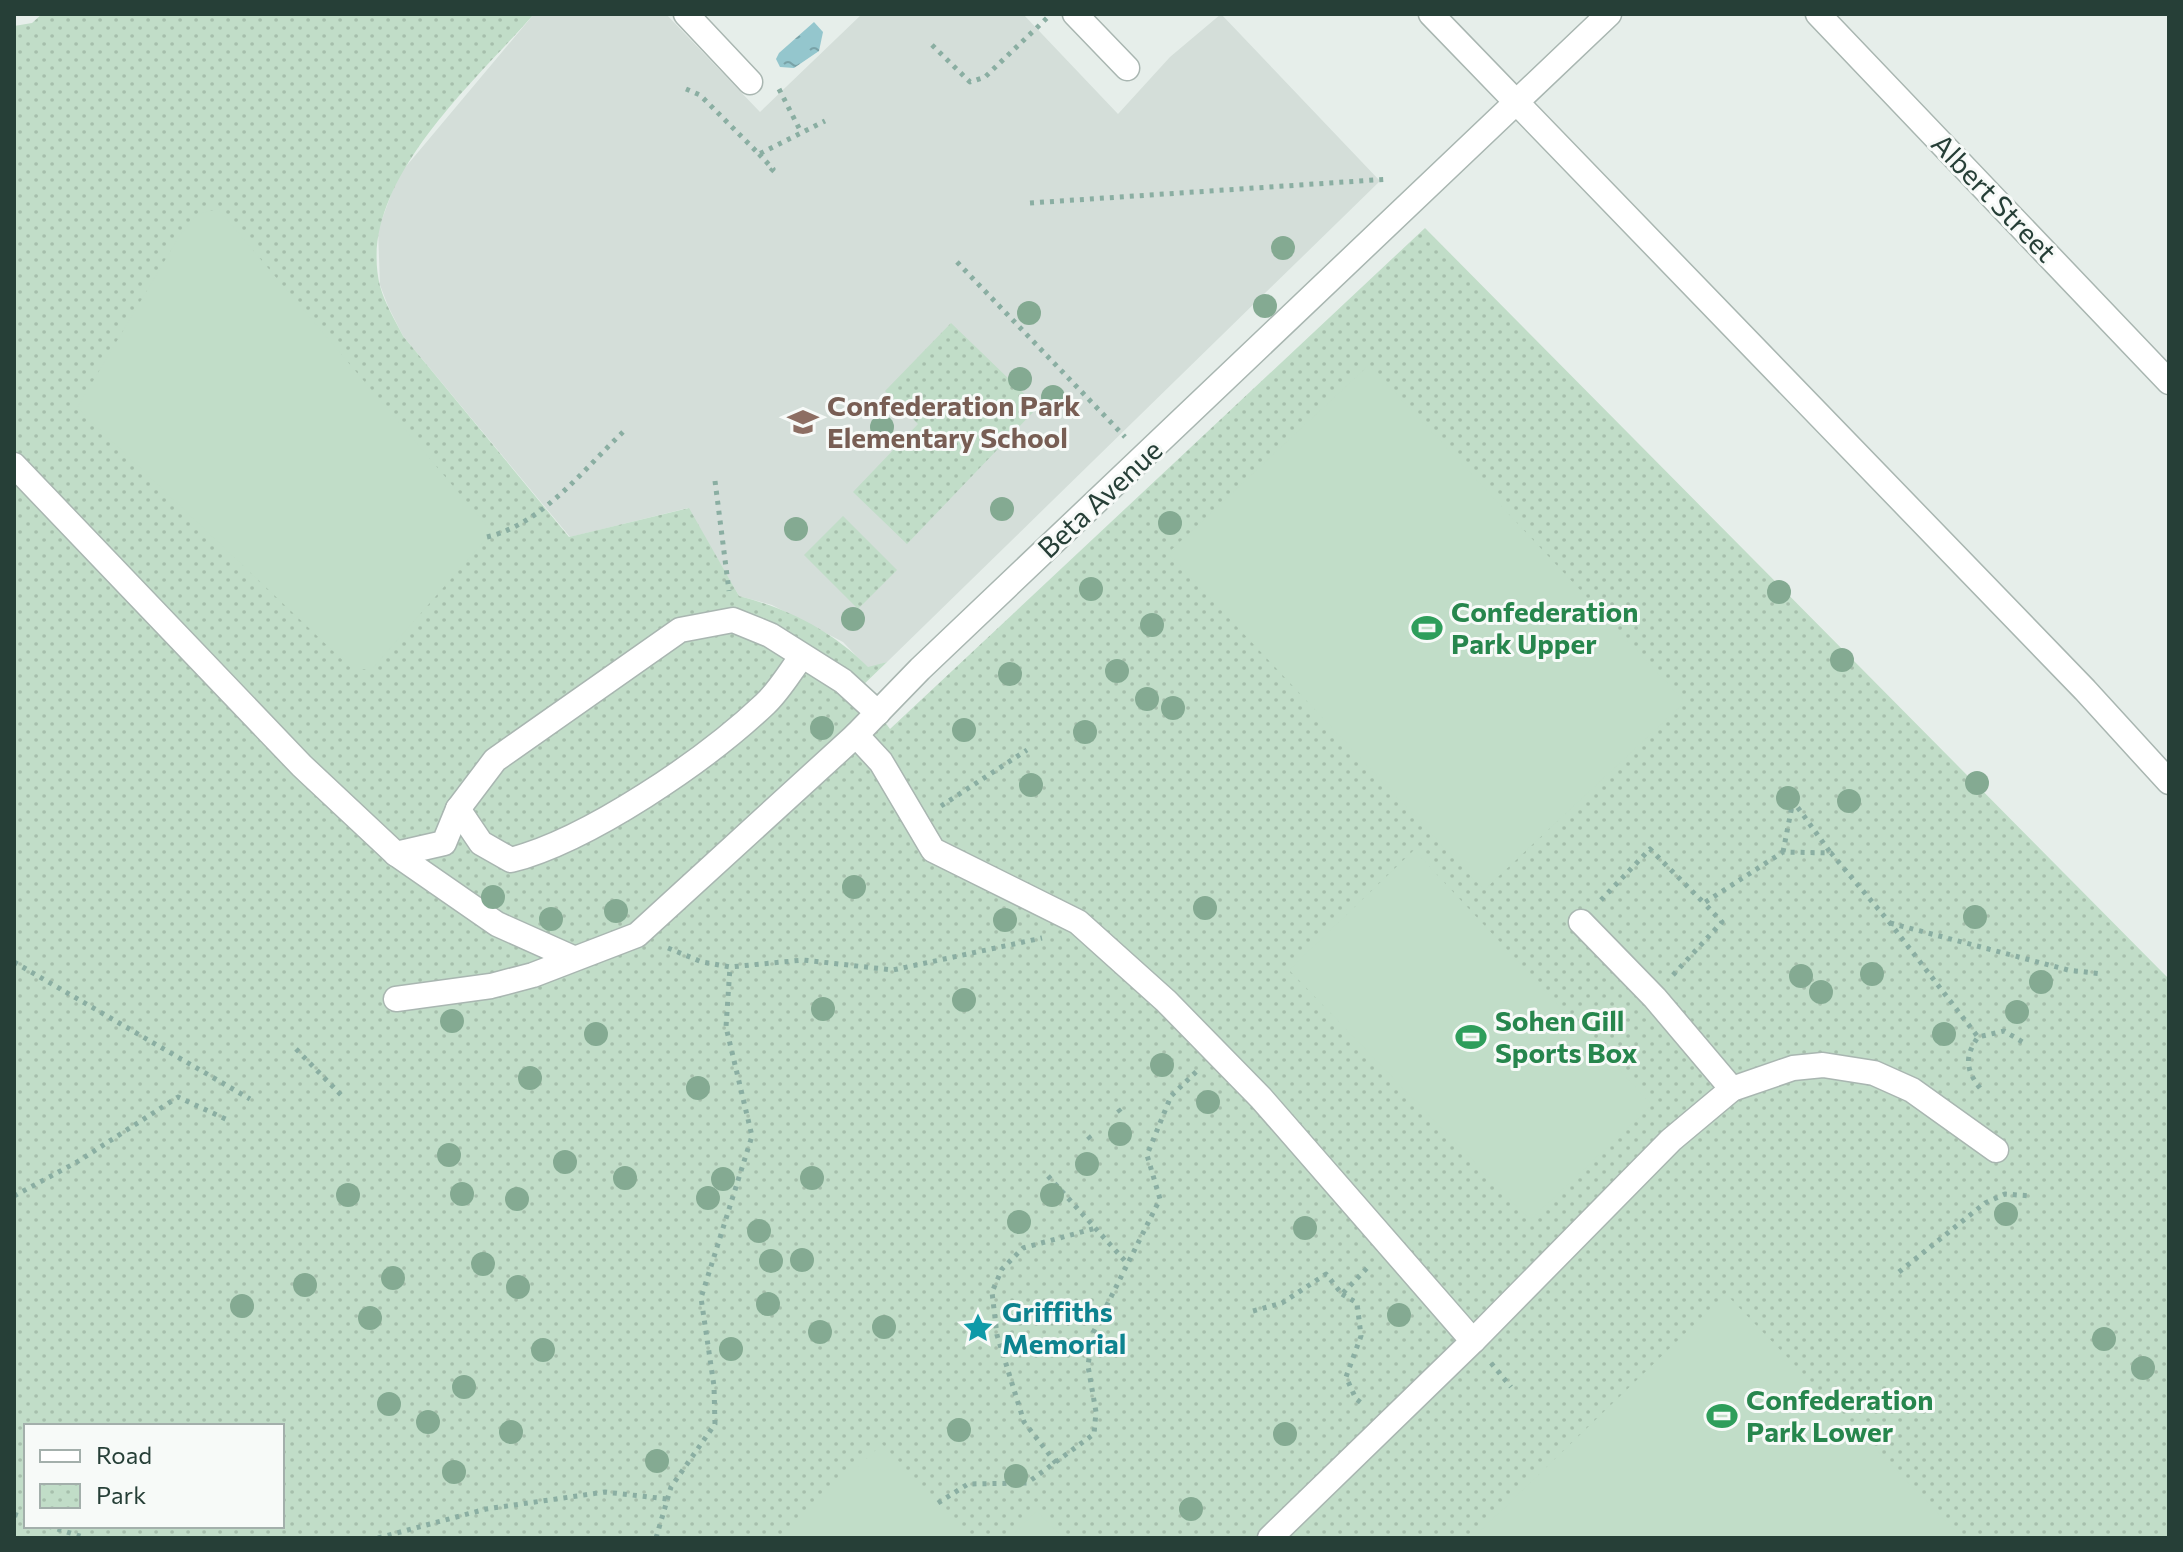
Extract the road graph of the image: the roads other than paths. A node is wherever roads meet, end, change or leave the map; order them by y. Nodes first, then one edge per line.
1 (686, 14) edge
2 (1075, 14) edge
3 (1431, 14) edge
4 (1609, 14) edge
5 (1818, 14) edge
6 (1127, 68) dead end
7 (750, 82) road end
8 (1515, 103) junction
9 (2169, 382) edge
10 (14, 465) edge
11 (802, 656) junction
12 (878, 713) junction
13 (856, 735) junction
14 (2169, 782) edge
15 (458, 809) junction
16 (396, 854) junction
17 (1581, 922) road end
18 (573, 958) junction
19 (396, 999) dead end
20 (1732, 1089) junction
21 (1996, 1150) dead end
22 (1473, 1341) junction
23 (1270, 1538) edge

1 - 7 street
2 - 6 street
3 - 8 street
4 - 8 street, Beta Avenue
5 - 9 street, Albert Street
8 - 12 street, Beta Avenue
8 - 14 street
10 - 16 street
11 - 12 street
11 - 15 street
11 - 15 street
12 - 13 street, Beta Avenue
13 - 18 street, Beta Avenue
13 - 22 street
15 - 16 street
16 - 18 street
17 - 20 street
18 - 19 street, Beta Avenue
20 - 21 street
20 - 22 street
22 - 23 street

